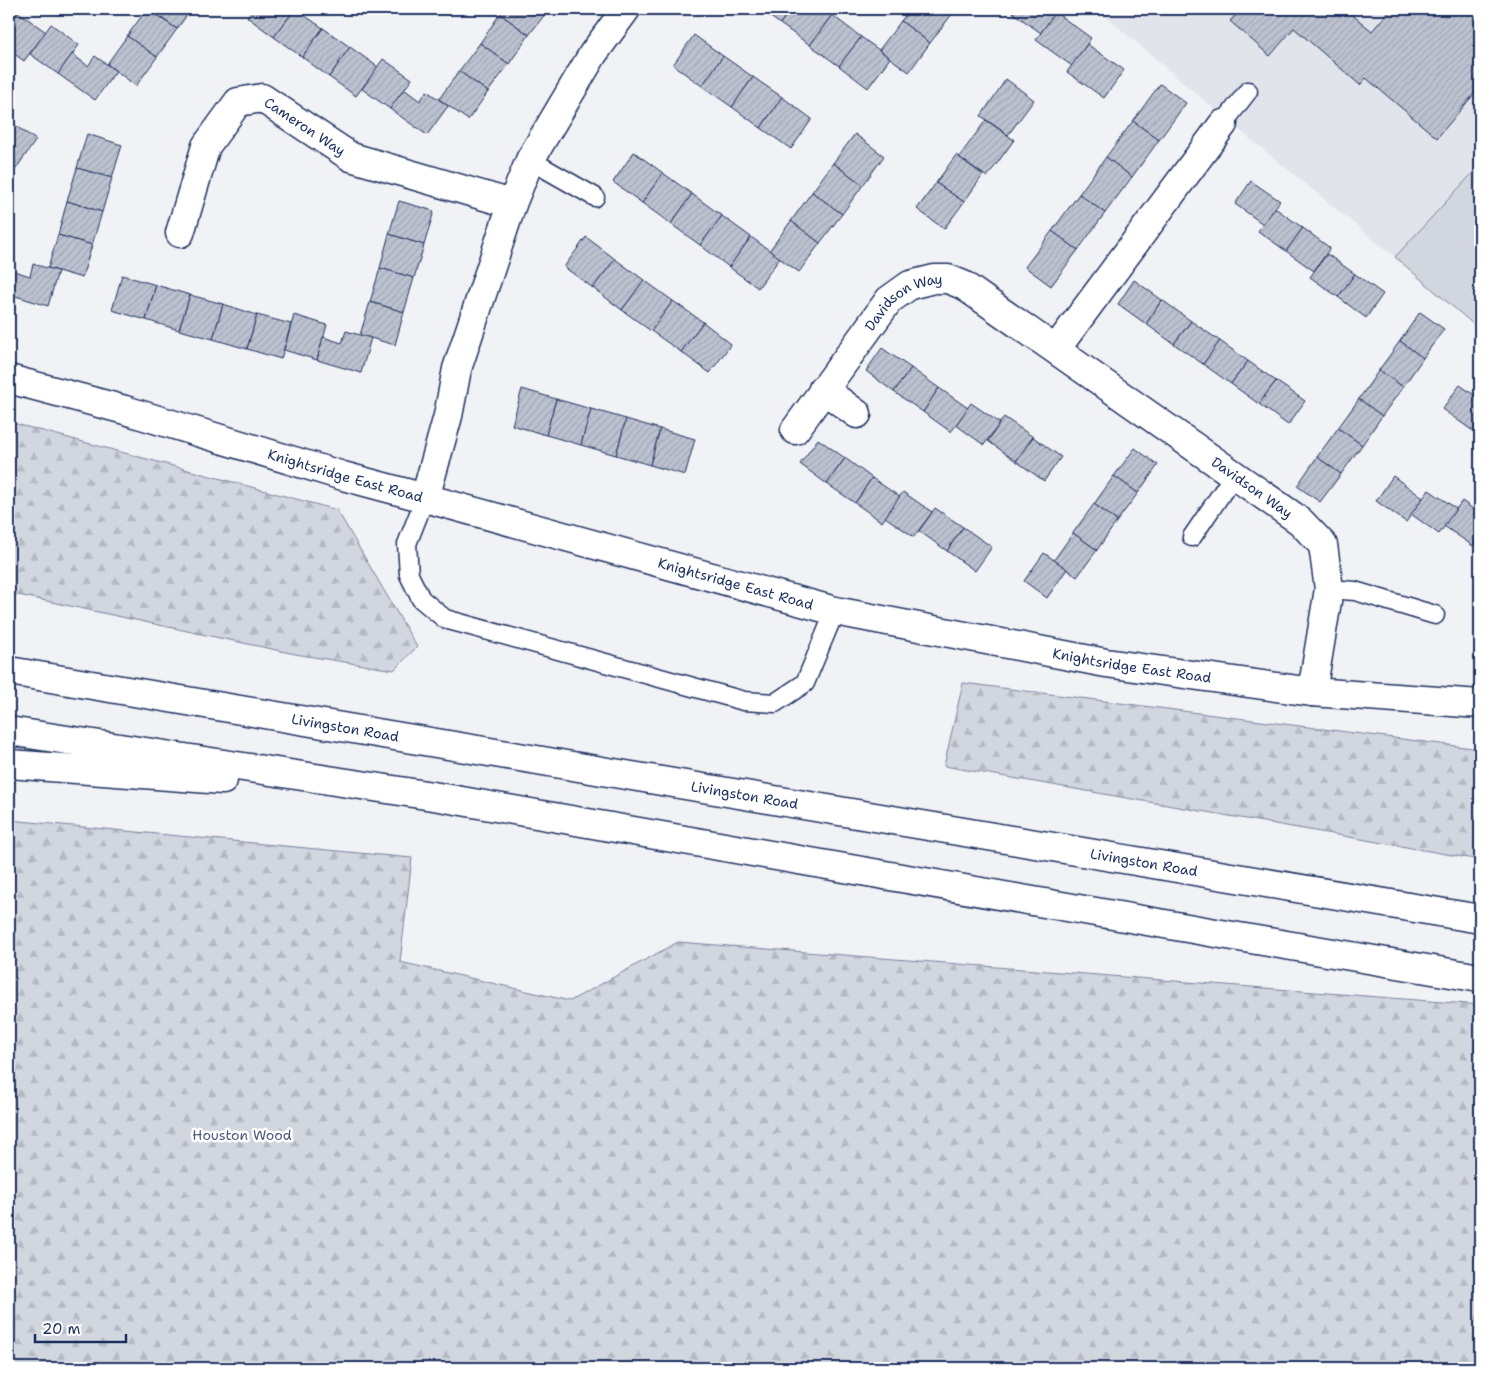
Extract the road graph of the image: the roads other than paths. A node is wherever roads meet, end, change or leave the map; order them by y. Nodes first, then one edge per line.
1 (626, 9) edge
2 (1248, 91) dead end
3 (1223, 124) joint
4 (530, 160) junction
5 (595, 197) dead end
6 (512, 204) junction
7 (180, 234) dead end
8 (1056, 349) junction
9 (9, 379) edge
10 (824, 389) junction
11 (856, 414) dead end
12 (795, 430) dead end
13 (1234, 475) junction
14 (425, 498) junction
15 (1192, 537) dead end
16 (1329, 589) junction
17 (835, 611) junction
18 (1435, 615) dead end
19 (9, 671) edge
20 (1312, 692) junction
21 (1480, 704) edge
22 (9, 731) edge
23 (9, 764) edge
24 (439, 797) junction
25 (1480, 919) edge
26 (1480, 978) edge

1 - 4 street
2 - 3 lane
3 - 8 street
4 - 5 lane
4 - 6 street
6 - 7 street, Cameron Way
6 - 14 street
8 - 10 street, Davidson Way
8 - 13 street, Davidson Way
9 - 14 street, Knightsridge East Road
10 - 11 street
10 - 12 street, Davidson Way
13 - 15 lane
13 - 16 street, Davidson Way
14 - 17 street, Knightsridge East Road
14 - 17 lane
16 - 18 lane
16 - 20 street, Davidson Way
17 - 20 street, Knightsridge East Road
19 - 25 street, Livingston Road
20 - 21 street, Knightsridge East Road
22 - 24 street
23 - 24 street
24 - 26 street

